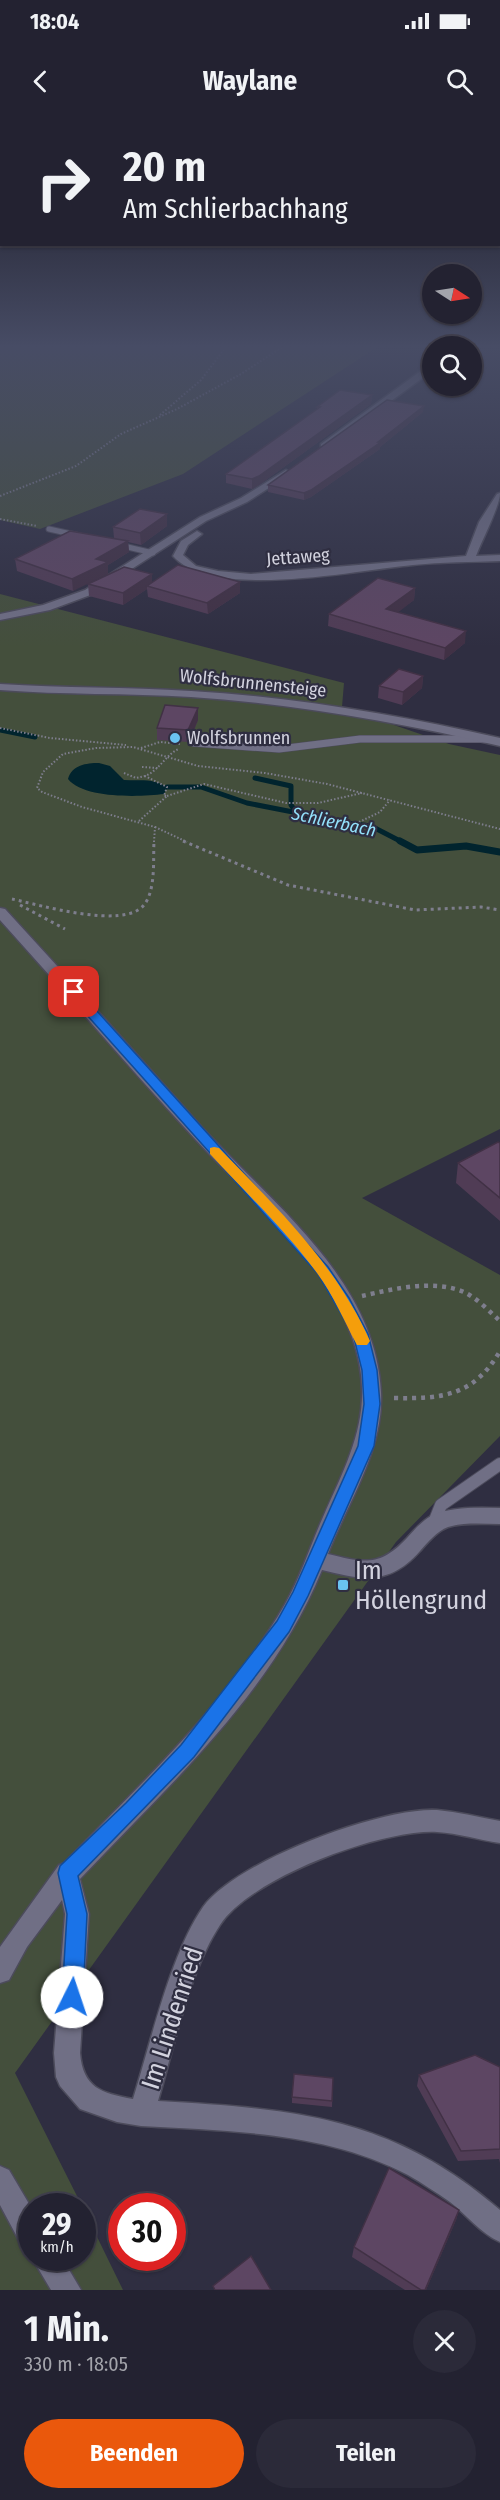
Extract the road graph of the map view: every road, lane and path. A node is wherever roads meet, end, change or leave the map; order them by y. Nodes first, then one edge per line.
1 (105, 445) edge
2 (325, 445) edge
3 (312, 455) edge
4 (293, 469) edge
5 (0, 496) edge
6 (500, 496) edge
7 (230, 506) junction
8 (0, 519) edge
9 (49, 529) joint
10 (84, 537) edge
11 (107, 542) edge
12 (153, 553) junction
13 (500, 558) edge
14 (470, 559) junction
15 (0, 616) edge
16 (0, 687) edge
17 (0, 728) edge
18 (487, 739) junction
19 (500, 742) edge
20 (194, 743) dead end
21 (181, 744) dead end
22 (133, 747) junction
23 (140, 748) junction
24 (173, 752) dead end
25 (170, 759) junction
26 (142, 767) dead end
27 (159, 768) junction
28 (124, 773) dead end
29 (145, 776) junction
30 (362, 793) junction
31 (165, 796) junction
32 (390, 800) junction
33 (139, 821) junction
34 (359, 822) dead end
35 (155, 827) junction
36 (500, 829) edge
37 (3, 905) edge
38 (500, 910) edge
39 (65, 929) dead end
40 (344, 1301) junction
41 (500, 1321) edge
42 (500, 1351) edge
43 (372, 1397) junction
44 (500, 1464) edge
45 (500, 1516) edge
46 (433, 1525) junction
47 (315, 1560) junction
48 (500, 1832) edge
49 (67, 1873) junction
50 (0, 1971) edge
51 (141, 2113) junction
52 (0, 2179) edge
53 (18, 2211) edge
54 (500, 2228) edge
55 (55, 2271) edge
56 (67, 2290) edge

1 - 5 path
2 - 3 street
4 - 7 street
6 - 14 street
7 - 12 street
7 - 14 street, Jettaweg
8 - 9 path
9 - 10 lane
11 - 12 lane
12 - 15 street
13 - 14 street, Jettaweg
16 - 18 street, Wolfsbrunnensteige
17 - 22 path
18 - 19 street, Wolfsbrunnensteige
18 - 20 lane
21 - 23 path
22 - 23 path
22 - 33 path
23 - 25 path
24 - 25 path
25 - 27 path
25 - 30 path
26 - 27 path
27 - 29 path
28 - 29 path
29 - 31 path
30 - 31 path
30 - 32 path
31 - 33 path
32 - 34 path
32 - 36 path
33 - 35 path
35 - 37 path
35 - 38 path
37 - 39 path
37 - 40 street
40 - 41 path
40 - 43 street
42 - 43 path
43 - 47 street
44 - 46 lane
45 - 46 street
46 - 47 street
47 - 49 street
48 - 51 street, Im Lindenried
49 - 50 street
49 - 51 street, Im Lindenried
51 - 54 street, Im Lindenried
52 - 53 street
55 - 56 street

